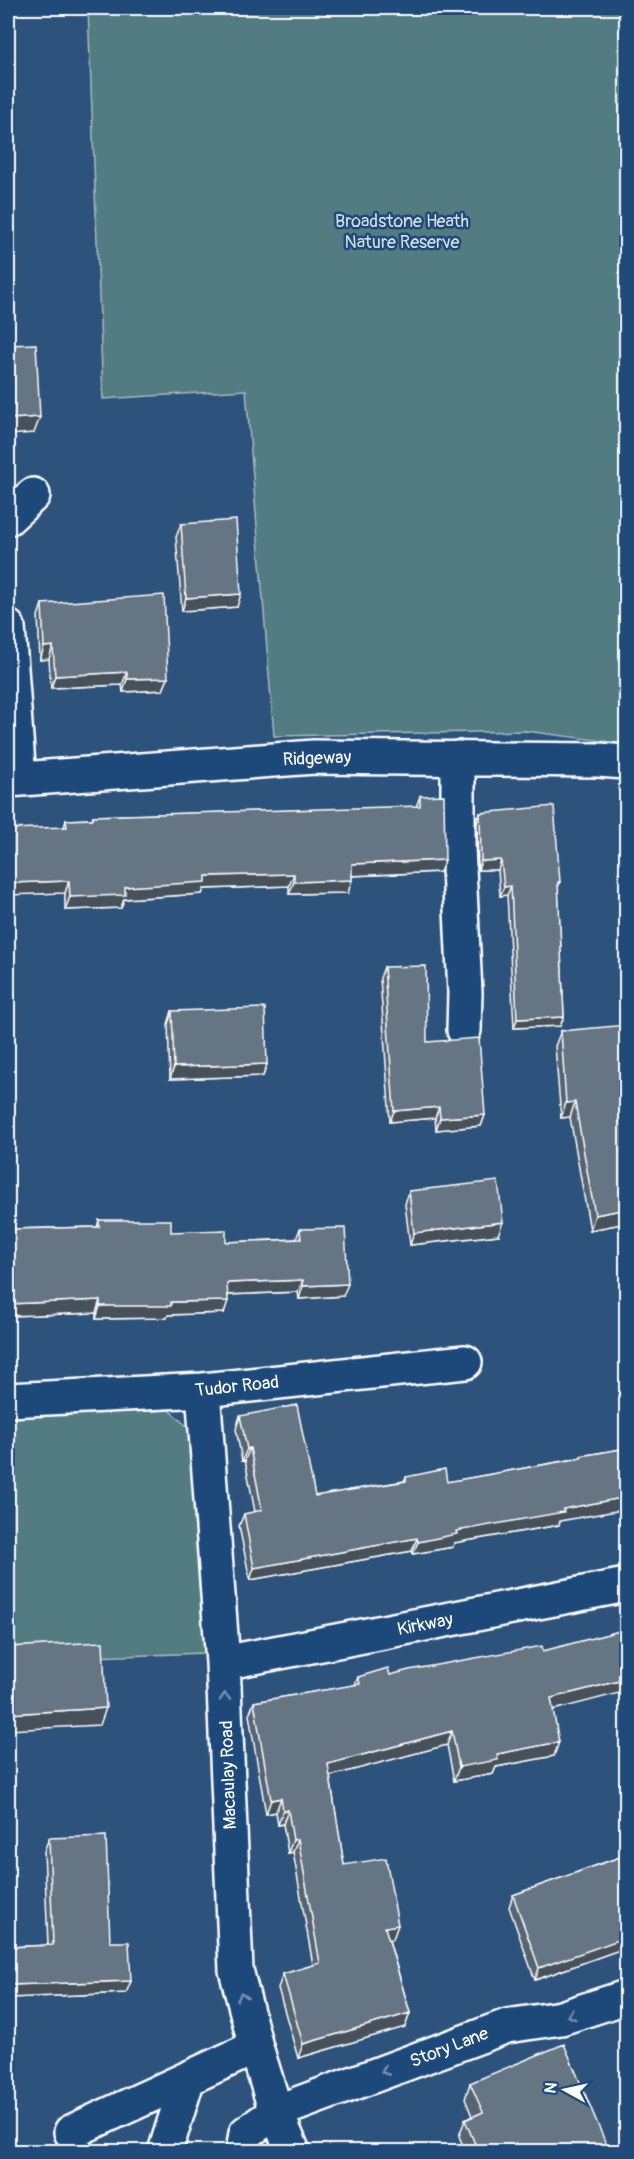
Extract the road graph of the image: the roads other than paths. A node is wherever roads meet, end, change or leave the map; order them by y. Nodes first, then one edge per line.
1 (33, 495) dead end
2 (8, 518) edge
3 (8, 627) edge
4 (458, 758) junction
5 (627, 762) edge
6 (13, 779) edge
7 (464, 1030) dead end
8 (465, 1362) dead end
9 (203, 1390) junction
10 (8, 1400) edge
11 (627, 1584) edge
12 (223, 1664) junction
13 (627, 1997) edge
14 (256, 2047) junction
15 (188, 2078) junction
16 (276, 2112) junction
17 (71, 2132) dead end
18 (165, 2151) edge
19 (243, 2151) edge
20 (293, 2151) edge

1 - 2 street
3 - 6 street
4 - 5 street, Ridgeway
4 - 6 street, Ridgeway
4 - 7 street
8 - 9 street, Tudor Road
9 - 10 street, Tudor Road
9 - 12 street, Macaulay Road
11 - 12 street, Kirkway
14 -> 12 street, Macaulay Road
13 -> 16 street, Story Lane
14 - 15 street
14 - 16 street, Macaulay Road
15 - 17 street
15 - 18 street
16 - 19 street, Story Lane
16 - 20 street, Macaulay Road

